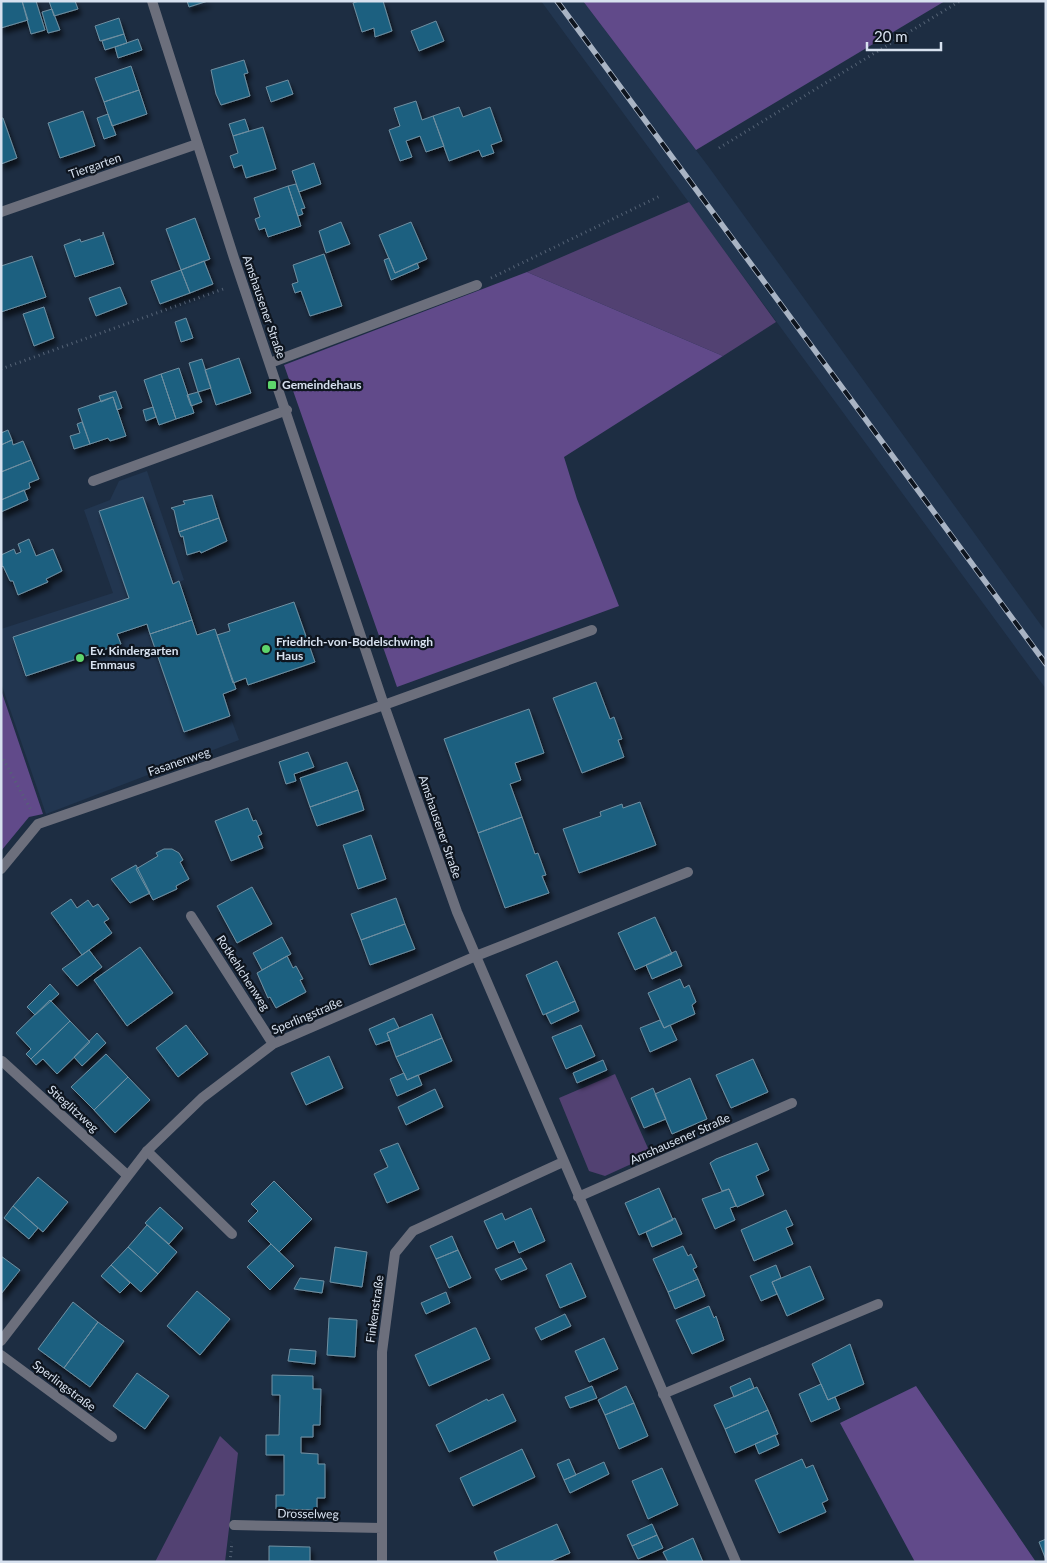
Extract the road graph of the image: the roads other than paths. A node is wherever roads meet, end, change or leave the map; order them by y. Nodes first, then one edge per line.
1 (152, 1) edge
2 (197, 144) junction
3 (1, 212) edge
4 (477, 285) road end
5 (270, 363) junction
6 (287, 410) junction
7 (93, 481) dead end
8 (592, 630) dead end
9 (384, 705) junction
10 (1, 869) edge
11 (688, 872) dead end
12 (191, 916) dead end
13 (476, 956) junction
14 (273, 1044) junction
15 (2, 1061) edge
16 (792, 1103) dead end
17 (147, 1151) junction
18 (562, 1162) junction
19 (127, 1175) junction
20 (578, 1198) junction
21 (232, 1234) dead end
22 (878, 1304) dead end
23 (1, 1341) edge
24 (1, 1355) edge
25 (663, 1394) junction
26 (112, 1437) dead end
27 (234, 1525) dead end
28 (382, 1528) junction
29 (382, 1562) edge
30 (736, 1562) edge

1 - 2 street, Amshausener Straße
2 - 3 street, Tiergarten
2 - 5 street, Amshausener Straße
4 - 5 street
5 - 6 street, Amshausener Straße
6 - 7 street
6 - 9 street, Amshausener Straße
8 - 9 street
9 - 10 street, Fasanenweg
9 - 13 street, Amshausener Straße
11 - 13 street
12 - 14 street, Rotkehlchenweg
13 - 14 street, Sperlingstraße
13 - 18 street, Amshausener Straße
14 - 17 street, Sperlingstraße
15 - 19 street, Stieglitzweg
16 - 20 street, Amshausener Straße
17 - 19 street, Sperlingstraße
17 - 21 street
18 - 20 street, Amshausener Straße
18 - 28 street, Finkenstraße
19 - 23 street, Sperlingstraße
20 - 25 street, Amshausener Straße
22 - 25 street
24 - 26 street, Sperlingstraße
25 - 30 street, Amshausener Straße
27 - 28 street, Drosselweg
28 - 29 street, Finkenstraße

